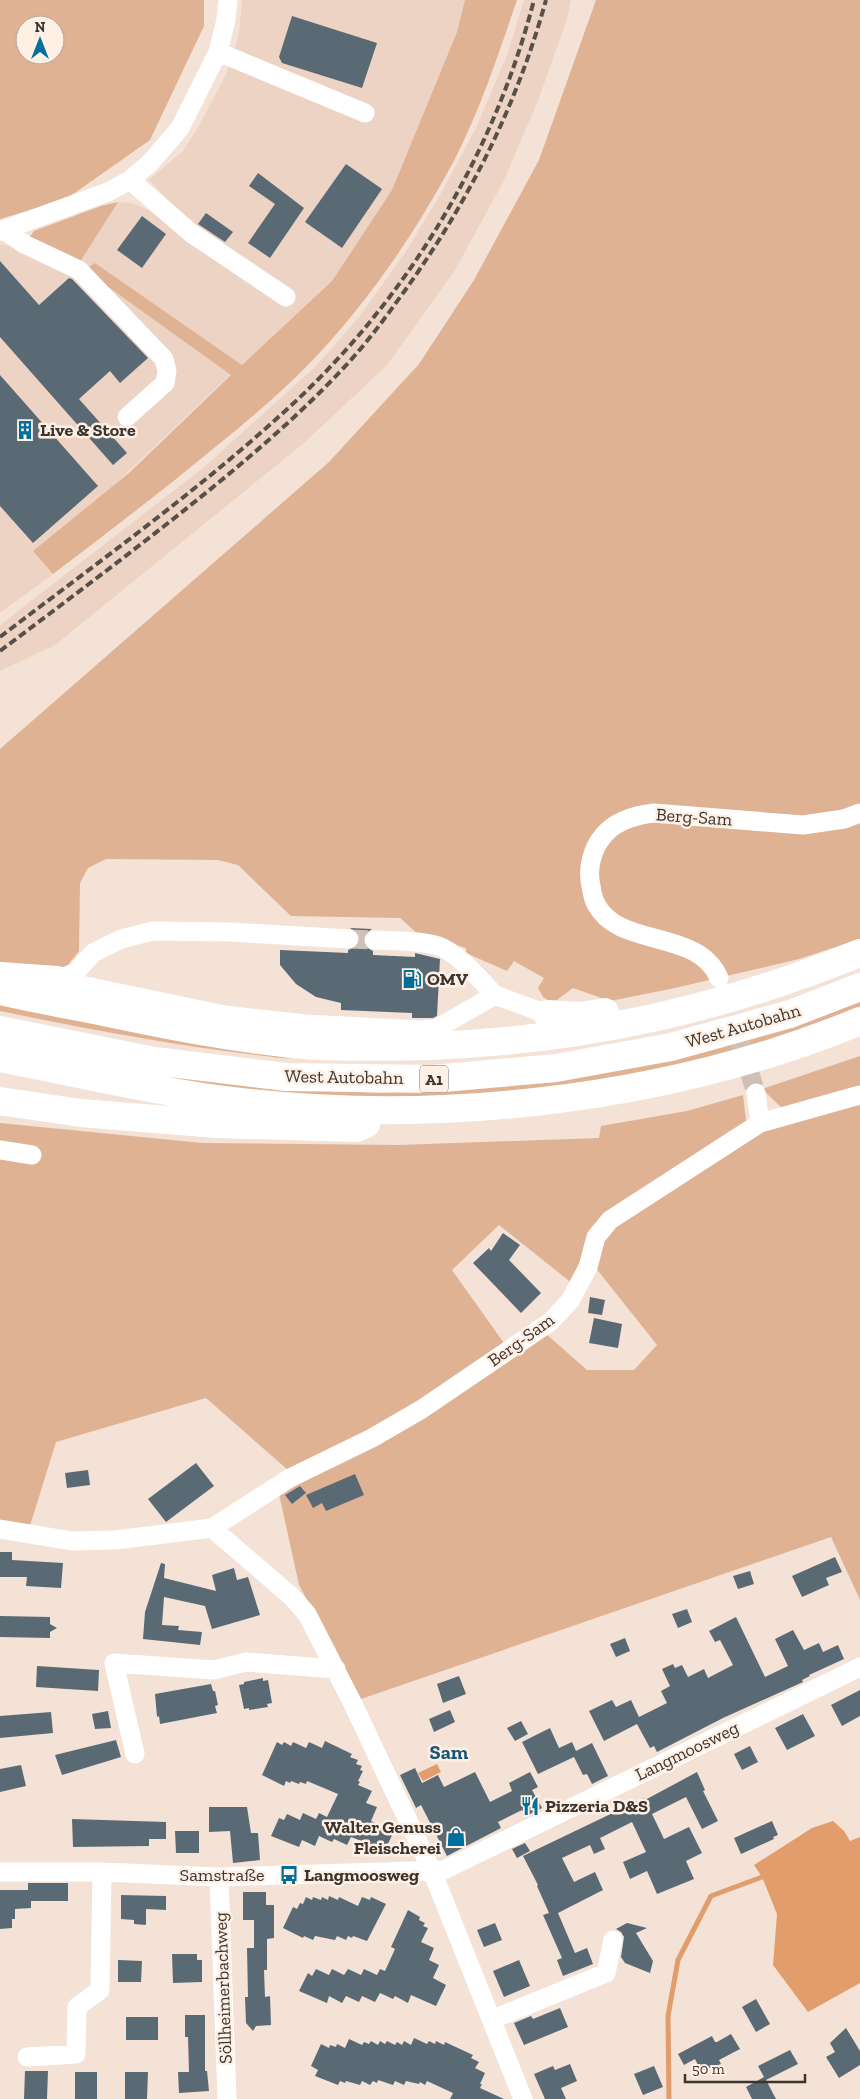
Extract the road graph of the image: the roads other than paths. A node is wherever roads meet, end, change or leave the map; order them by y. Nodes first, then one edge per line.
1 (228, 0) edge
2 (218, 52) junction
3 (365, 113) dead end
4 (130, 180) junction
5 (2, 231) edge
6 (286, 297) dead end
7 (127, 417) dead end
8 (860, 813) edge
9 (349, 938) tunnel mouth
10 (374, 940) tunnel mouth
11 (860, 953) edge
12 (0, 976) edge
13 (720, 978) tunnel mouth
14 (57, 980) junction
15 (860, 987) edge
16 (0, 991) edge
17 (495, 995) junction
18 (706, 1005) junction
19 (547, 1014) joint
20 (860, 1021) edge
21 (0, 1030) edge
22 (0, 1058) edge
23 (756, 1093) tunnel mouth
24 (860, 1095) edge
25 (0, 1101) edge
26 (402, 1110) junction
27 (760, 1123) junction
28 (0, 1150) edge
29 (32, 1155) dead end
30 (212, 1528) junction
31 (0, 1529) edge
32 (860, 1667) edge
33 (336, 1669) junction
34 (135, 1754) dead end
35 (432, 1871) junction
36 (0, 1872) edge
37 (102, 1872) junction
38 (219, 1877) junction
39 (613, 1940) dead end
40 (493, 2019) junction
41 (27, 2057) dead end
42 (228, 2099) edge
43 (523, 2099) edge

1 - 2 street
2 - 3 street
2 - 4 street
4 - 5 street
4 - 6 street
5 - 7 street
8 - 13 street, Berg-Sam
9 - 14 street
10 - 17 street
11 - 18 highway
12 - 14 highway
14 - 17 street
15 - 21 highway, West Autobahn / A1
16 - 18 highway
17 - 19 street
18 - 19 highway
20 - 26 highway, West Autobahn / A1
22 - 26 highway, West Autobahn / A1
23 - 27 street
24 - 27 street, Berg-Sam
25 - 26 highway
27 - 30 street, Berg-Sam
28 - 29 street
30 - 31 street
30 - 33 street
32 - 35 street, Langmoosweg
33 - 34 street
33 - 35 street
35 - 38 street, Samstraße
35 - 40 street
36 - 37 street, Samstraße
37 - 38 street, Samstraße
37 - 41 street
38 - 42 street, Söllheimerbachweg
39 - 40 street
40 - 43 street

